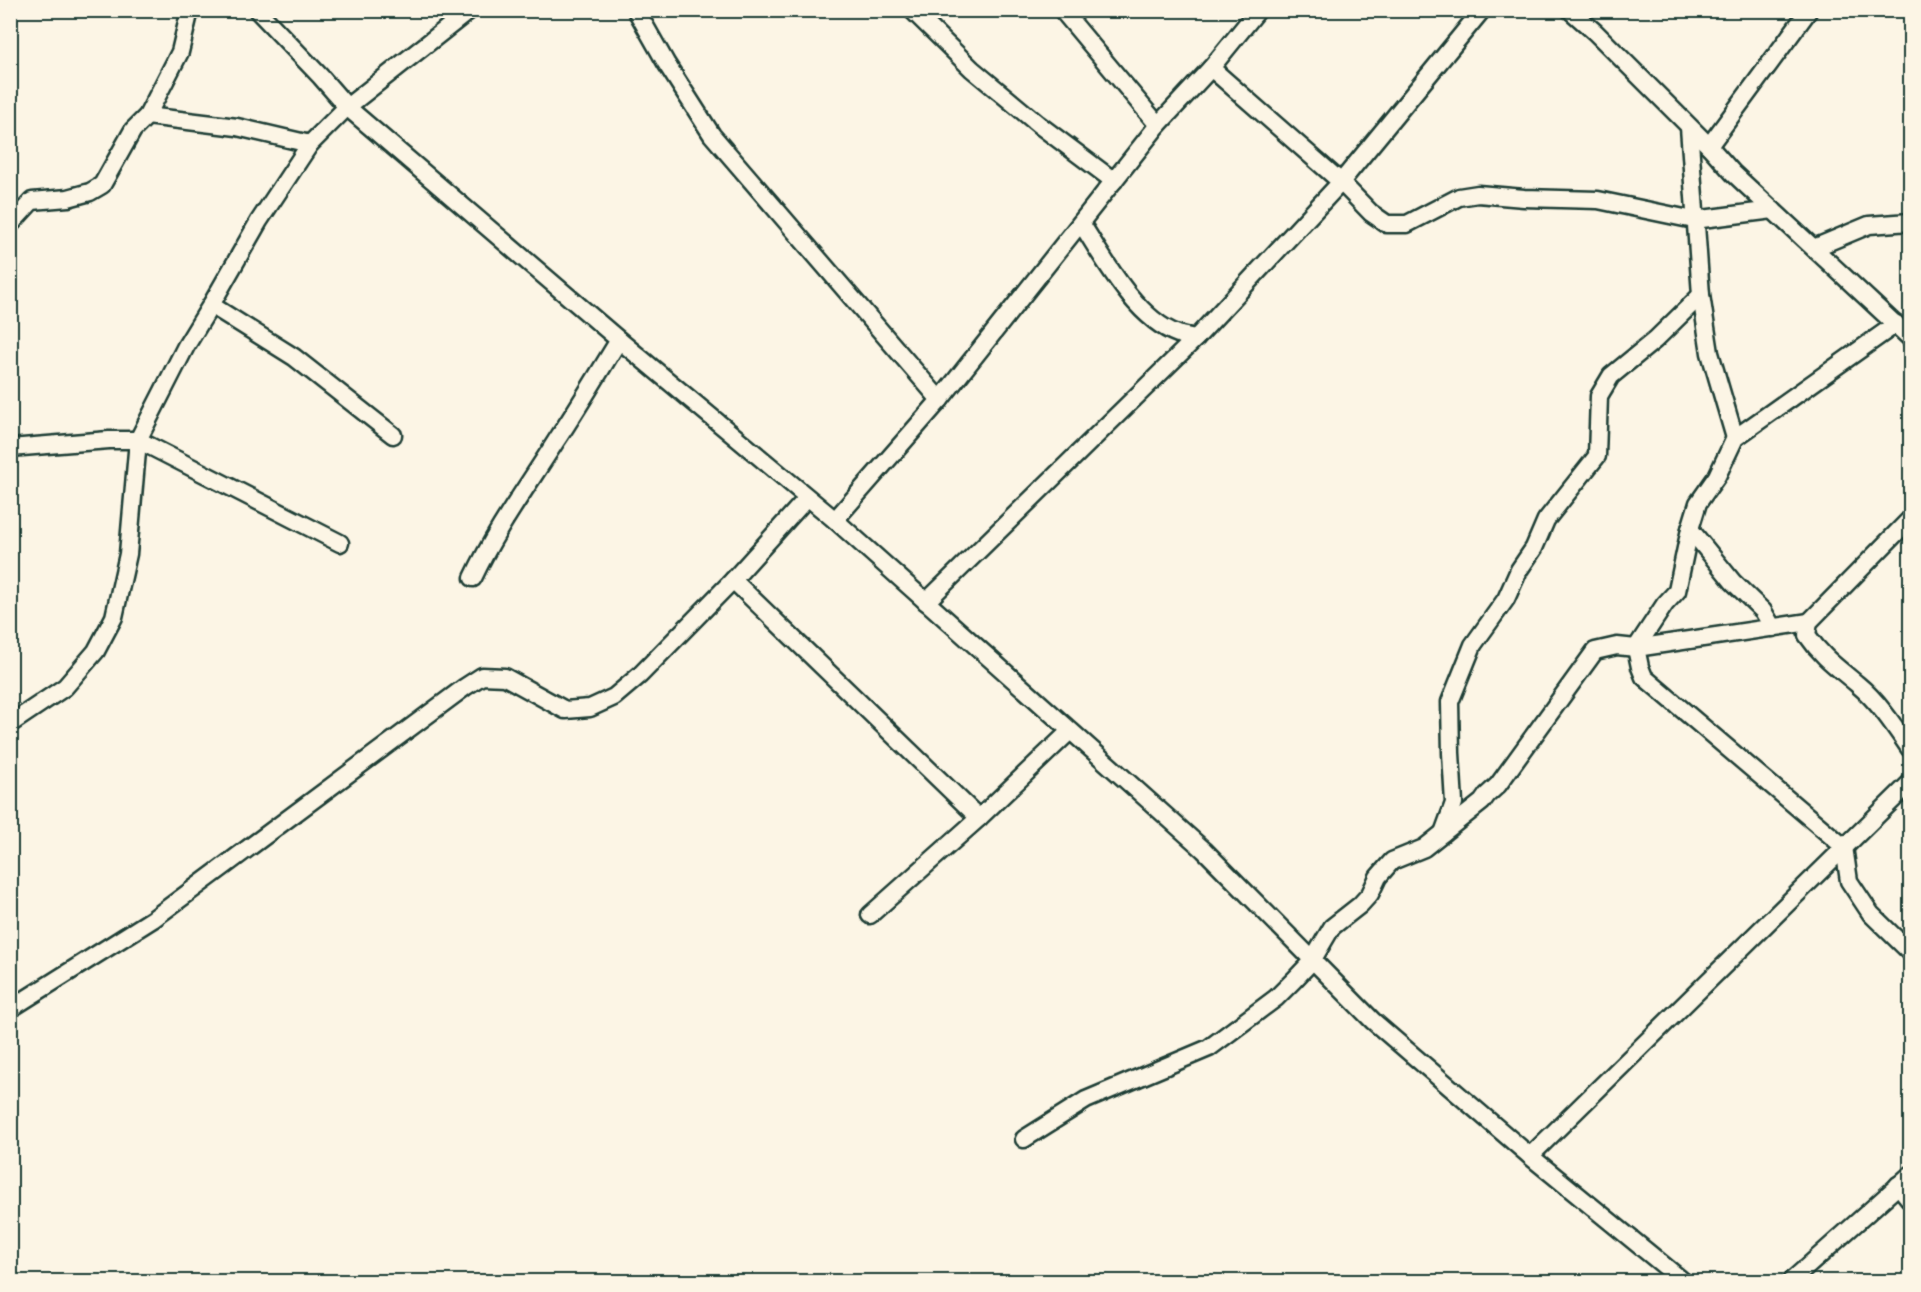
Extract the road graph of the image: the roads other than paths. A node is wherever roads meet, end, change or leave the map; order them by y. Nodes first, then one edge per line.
1 (190, 10) edge
2 (257, 10) edge
3 (470, 10) edge
4 (636, 10) edge
5 (912, 10) edge
6 (1062, 10) edge
7 (1258, 10) edge
8 (1482, 10) edge
9 (1570, 10) edge
10 (1584, 10) edge
11 (1806, 11) edge
12 (1595, 32) junction
13 (1211, 68) junction
14 (347, 107) junction
15 (147, 116) junction
16 (1158, 125) junction
17 (1689, 127) junction
18 (310, 144) junction
19 (1709, 146) junction
20 (1114, 181) junction
21 (1341, 182) junction
22 (1773, 210) junction
23 (1694, 220) junction
24 (1911, 222) edge
25 (1080, 224) junction
26 (10, 225) edge
27 (1814, 248) junction
28 (1701, 295) junction
29 (211, 305) junction
30 (1896, 324) junction
31 (1196, 338) junction
32 (1911, 338) edge
33 (619, 340) junction
34 (940, 400) junction
35 (393, 435) dead end
36 (1735, 438) junction
37 (138, 440) junction
38 (10, 448) edge
39 (807, 498) junction
40 (1911, 519) edge
41 (835, 520) junction
42 (1690, 529) junction
43 (340, 543) dead end
44 (473, 578) dead end
45 (733, 580) junction
46 (926, 602) junction
47 (1809, 622) junction
48 (1773, 628) junction
49 (1636, 648) junction
50 (10, 724) edge
51 (1070, 731) junction
52 (1911, 749) edge
53 (1911, 783) edge
54 (979, 818) junction
55 (1443, 834) junction
56 (1844, 847) junction
57 (870, 915) dead end
58 (1911, 952) edge
59 (1312, 961) junction
60 (10, 1009) edge
61 (1024, 1139) dead end
62 (1530, 1156) junction
63 (1904, 1180) edge
64 (1911, 1200) edge
65 (1684, 1281) edge
66 (1790, 1281) edge

1 - 15 street
2 - 14 street
3 - 14 street
4 - 34 street
5 - 20 street
6 - 16 street
7 - 13 street
8 - 21 street
9 - 12 street
10 - 12 street
11 - 19 street
12 - 17 street
13 - 16 street
13 - 21 street
14 - 18 street
14 - 33 street
15 - 18 street
15 - 26 street
16 - 20 street
17 - 19 street
17 - 23 street
18 - 29 street
19 - 22 street
20 - 25 street
21 - 23 street
21 - 31 street
22 - 23 street
22 - 27 street
23 - 28 street
24 - 27 street
25 - 31 street
25 - 34 street
27 - 30 street
28 - 36 street
28 - 55 street
29 - 35 street
29 - 37 street
30 - 32 street
30 - 36 street
31 - 46 street
33 - 39 street
33 - 44 street
34 - 41 street
36 - 42 street
37 - 38 street
37 - 43 street
37 - 50 street
39 - 41 street
39 - 45 street
40 - 47 street
41 - 46 street
42 - 48 street
42 - 49 street
45 - 54 street
45 - 60 street
46 - 51 street
47 - 48 street
47 - 52 street
48 - 49 street
49 - 55 street
49 - 56 street
51 - 54 street
51 - 59 street
53 - 56 street
54 - 57 street
55 - 59 street
56 - 58 street
56 - 62 street
59 - 61 street
59 - 62 street
62 - 65 street
63 - 64 street
63 - 66 street

